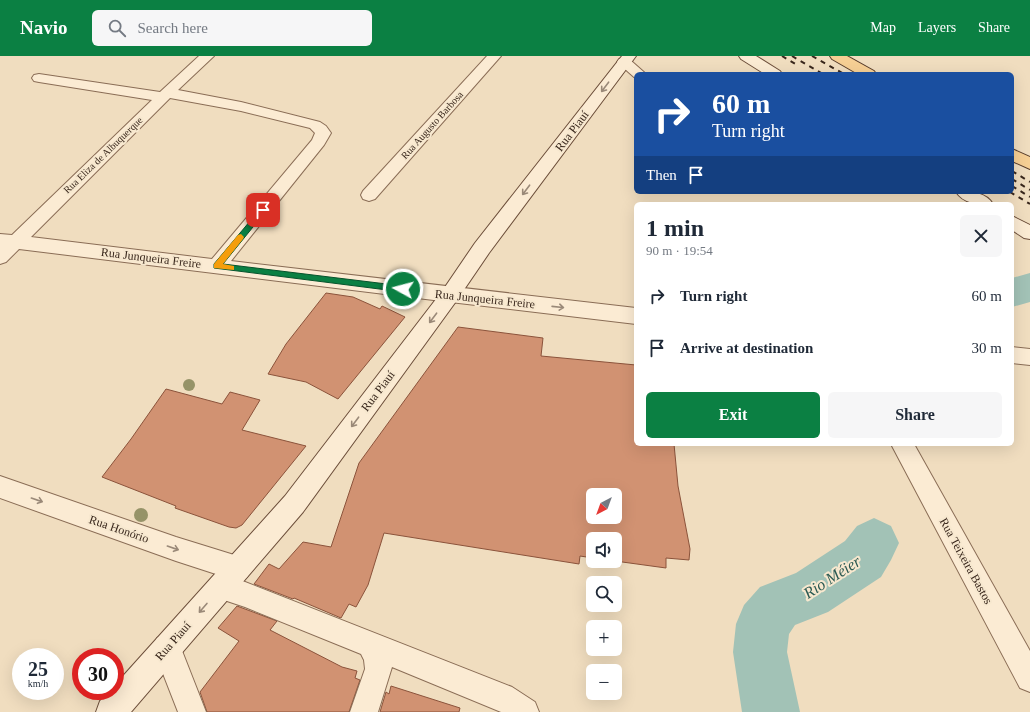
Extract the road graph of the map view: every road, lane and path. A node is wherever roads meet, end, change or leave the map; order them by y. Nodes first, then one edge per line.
1 (207, 56) edge
2 (494, 56) edge
3 (746, 56) edge
4 (837, 56) edge
5 (631, 64) edge
6 (772, 72) edge
7 (865, 72) edge
8 (39, 78) dead end
9 (165, 95) junction
10 (1014, 155) edge
11 (1030, 164) edge
12 (968, 194) edge
13 (369, 195) dead end
14 (981, 202) edge
15 (1014, 223) edge
16 (1030, 233) edge
17 (7, 240) edge
18 (0, 256) edge
19 (217, 266) junction
20 (450, 295) junction
21 (634, 316) edge
22 (1014, 355) edge
23 (1030, 357) edge
24 (903, 446) edge
25 (0, 488) edge
26 (229, 578) junction
27 (371, 646) junction
28 (167, 648) junction
29 (1030, 678) edge
30 (111, 712) edge
31 (192, 712) edge
32 (364, 712) edge
33 (525, 712) edge

1 - 9 street, Rua Eliza de Albuquerque
2 - 13 street, Rua Augusto Barbosa
3 - 6 street
4 - 7 main road
5 -> 20 street, Rua Piauí
8 - 9 street
9 - 17 street, Rua Eliza de Albuquerque
9 - 19 street
10 - 11 main road
12 - 14 street
15 - 16 street
17 - 18 street, Rua Eliza de Albuquerque
17 - 19 street, Rua Junqueira Freire
19 - 20 street, Rua Junqueira Freire
20 -> 21 street, Rua Junqueira Freire
20 -> 26 street, Rua Piauí
22 - 23 street
24 - 29 street, Rua Teixeira Bastos
25 -> 26 street, Rua Honório
26 - 27 street, Rua Honório
26 -> 28 street, Rua Piauí
27 - 32 street
27 - 33 street, Rua Honório
28 - 30 street, Rua Piauí
28 - 31 street

